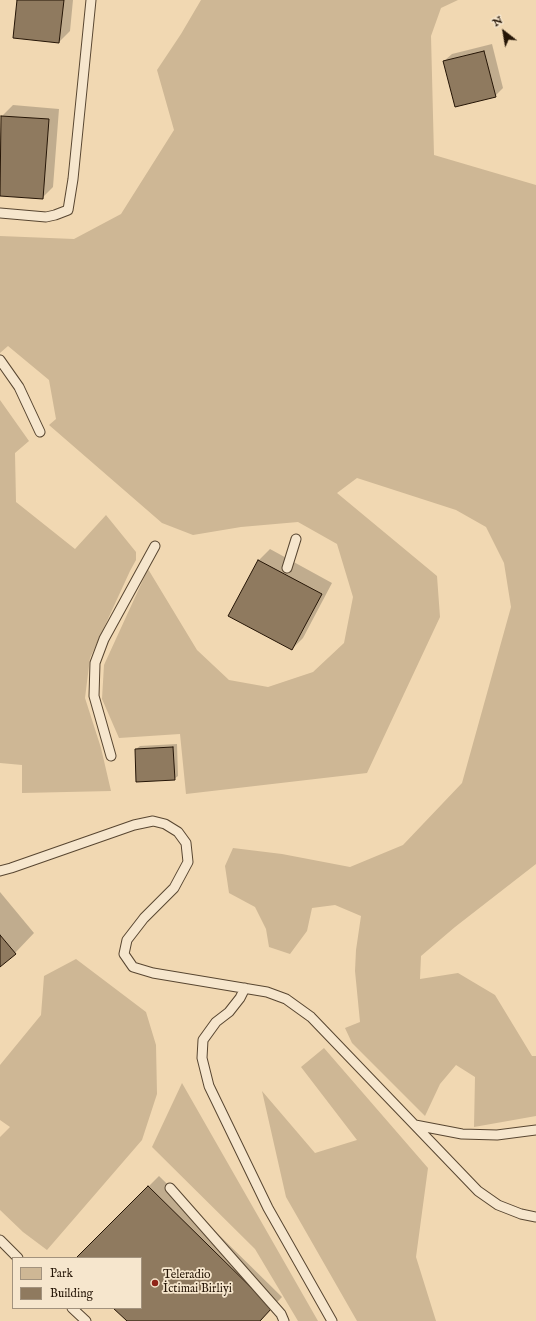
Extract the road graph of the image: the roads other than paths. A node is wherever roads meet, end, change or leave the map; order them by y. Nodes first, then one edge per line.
1 (91, 0) edge
2 (0, 213) edge
3 (0, 360) edge
4 (40, 432) dead end
5 (296, 539) dead end
6 (155, 546) dead end
7 (287, 568) dead end
8 (111, 756) dead end
9 (0, 871) edge
10 (245, 988) junction
11 (415, 1125) junction
12 (536, 1130) edge
13 (170, 1188) dead end
14 (536, 1217) edge
15 (0, 1240) edge
16 (17, 1257) edge
17 (73, 1309) edge
18 (86, 1321) edge
19 (284, 1321) edge
20 (332, 1321) edge

1 - 2 lane
3 - 4 lane
5 - 7 lane
6 - 8 lane
9 - 10 lane
10 - 11 lane
10 - 20 lane
11 - 12 lane
11 - 14 lane
13 - 19 lane
15 - 16 lane
17 - 18 lane

